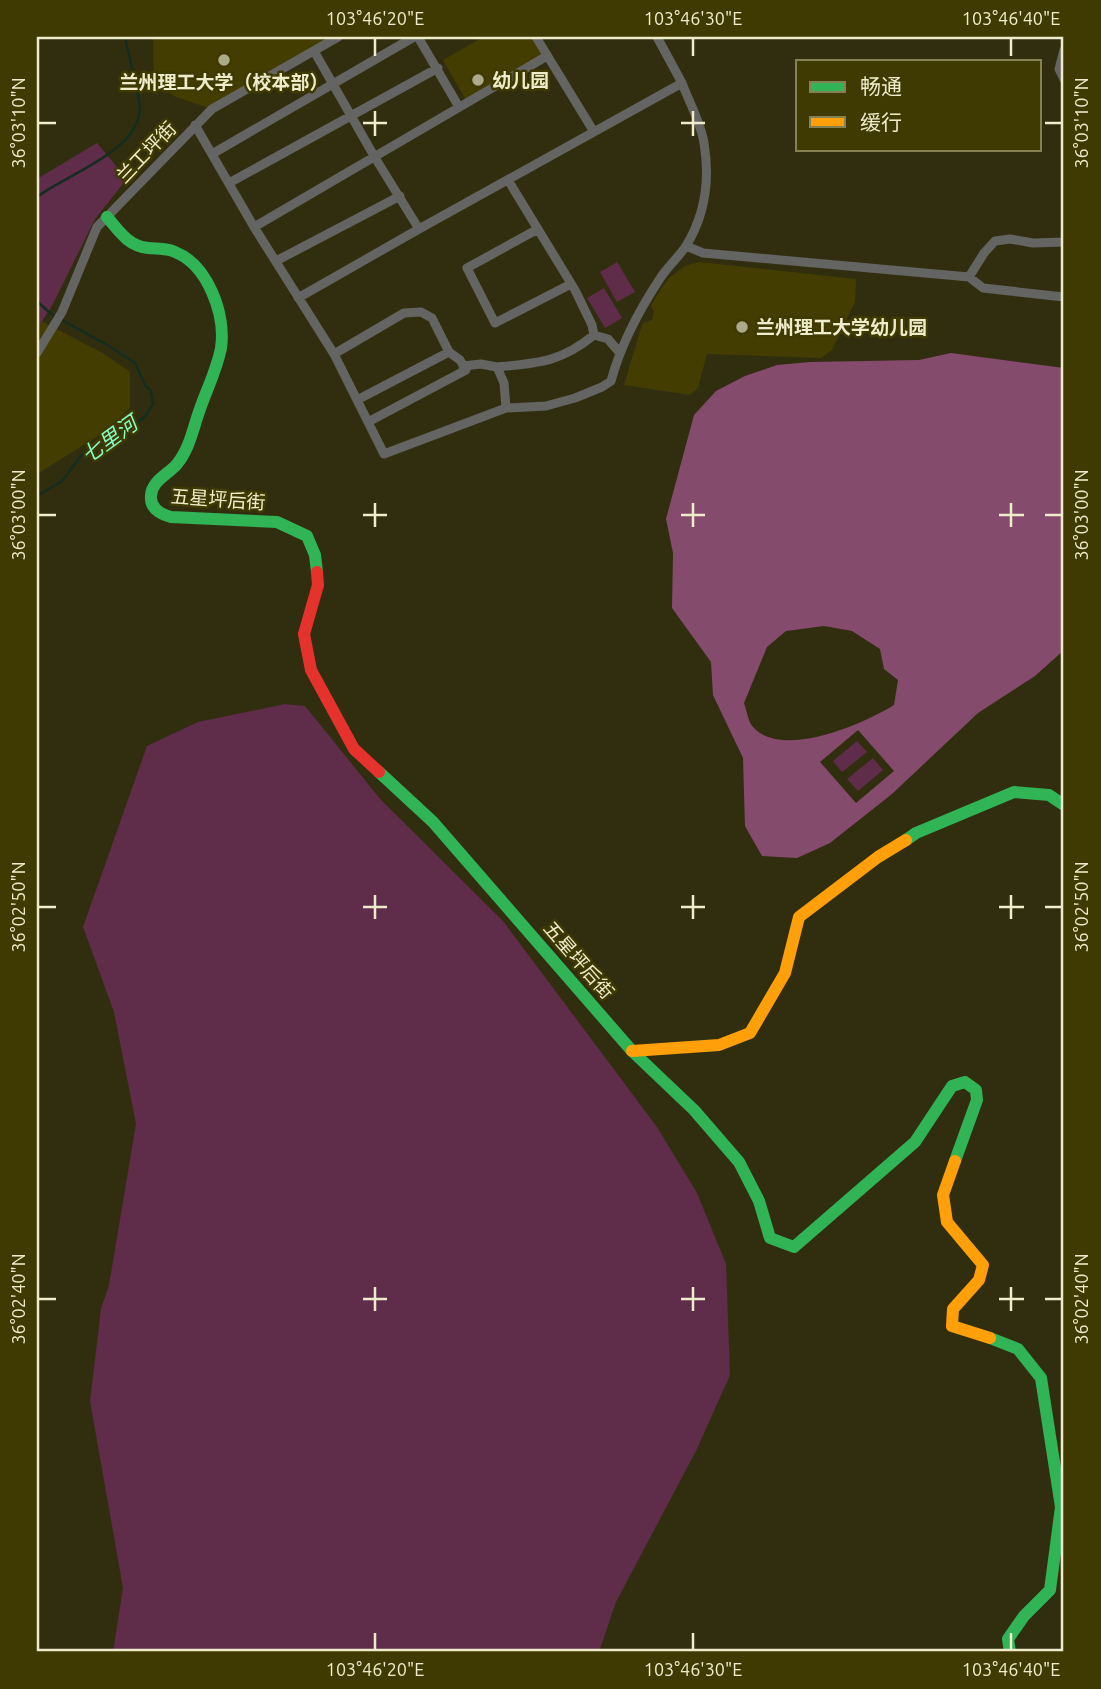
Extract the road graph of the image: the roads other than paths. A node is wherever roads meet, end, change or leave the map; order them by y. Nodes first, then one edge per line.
1 (338, 37) edge
2 (416, 37) edge
3 (536, 37) edge
4 (657, 37) edge
5 (1064, 50) edge
6 (314, 51) junction
7 (547, 56) junction
8 (438, 68) junction
9 (1064, 79) edge
10 (333, 83) junction
11 (682, 83) junction
12 (459, 107) junction
13 (352, 116) junction
14 (195, 125) junction
15 (594, 132) junction
16 (212, 154) junction
17 (374, 156) junction
18 (508, 180) junction
19 (229, 183) junction
20 (400, 196) junction
21 (107, 217) junction
22 (254, 227) junction
23 (419, 229) junction
24 (538, 229) junction
25 (1064, 242) edge
26 (686, 246) junction
27 (276, 261) junction
28 (969, 277) junction
29 (572, 284) junction
30 (298, 298) junction
31 (1064, 298) edge
32 (594, 335) junction
33 (449, 352) junction
34 (619, 352) junction
35 (37, 353) edge
36 (334, 354) junction
37 (463, 366) junction
38 (497, 367) junction
39 (357, 400) junction
40 (506, 408) junction
41 (368, 422) junction
42 (1064, 805) edge
43 (632, 1051) junction
44 (1010, 1652) edge

1 - 6 street, 兰工坪街
2 - 8 street
2 - 10 street
3 - 7 street
4 - 11 street
5 - 9 street
6 - 10 street
6 - 14 street, 兰工坪街
7 - 12 street
7 - 15 street
8 - 12 street
8 - 13 street
10 - 13 street
10 - 16 street
11 - 15 street
11 - 26 street
12 - 17 street
13 - 17 street
13 - 19 street
14 - 16 street
14 - 21 street, 兰工坪街
15 - 18 street
16 - 19 street
17 - 20 street
17 - 22 street
18 - 23 street
18 - 24 street
19 - 22 street
20 - 23 street
20 - 27 street
21 - 35 street, 兰工坪街
21 - 43 street, 五星坪后街
22 - 27 street
23 - 30 street
24 - 29 street
24 - 29 street
25 - 28 street
26 - 28 street
26 - 34 street
27 - 30 street
28 - 31 street
29 - 32 street
30 - 36 street
32 - 34 street
32 - 38 street
33 - 36 street
33 - 37 street
33 - 39 street
34 - 40 street
36 - 39 street
37 - 38 street
37 - 41 street
38 - 40 street
39 - 41 street
40 - 41 street
42 - 43 street
43 - 44 street

